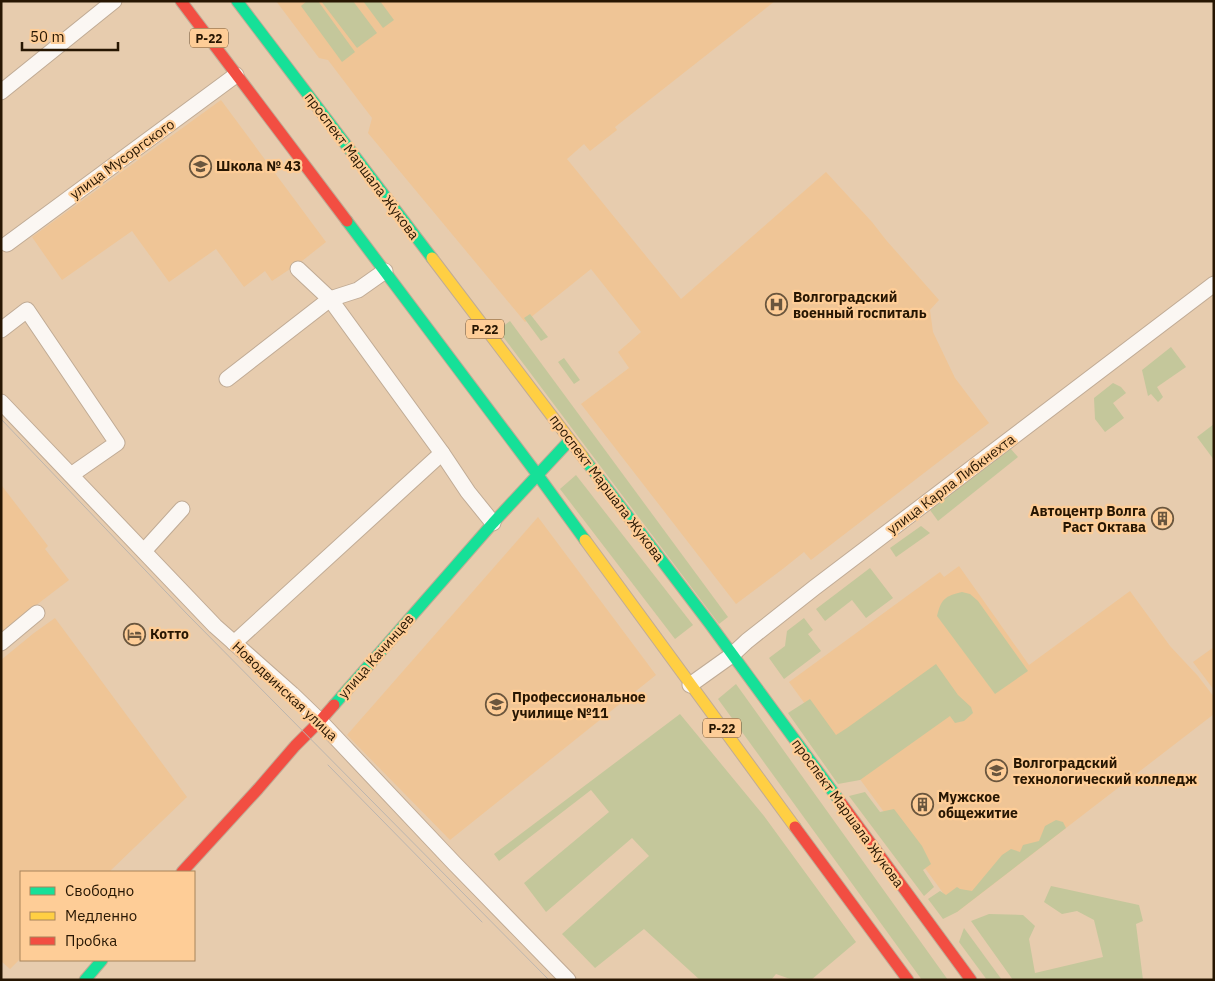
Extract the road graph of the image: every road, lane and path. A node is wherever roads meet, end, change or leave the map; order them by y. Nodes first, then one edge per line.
1 (114, 1) edge
2 (182, 1) edge
3 (237, 1) edge
4 (236, 75) junction
5 (1, 92) edge
6 (8, 244) dead end
7 (298, 269) dead end
8 (385, 271) junction
9 (1214, 284) edge
10 (330, 299) junction
11 (1, 330) edge
12 (227, 379) dead end
13 (1, 402) edge
14 (570, 440) junction
15 (442, 453) junction
16 (537, 474) junction
17 (71, 475) junction
18 (182, 509) dead end
19 (494, 523) junction
20 (144, 551) junction
21 (37, 613) dead end
22 (1, 642) edge
23 (234, 643) junction
24 (732, 655) junction
25 (690, 685) junction
26 (320, 721) junction
27 (183, 871) edge
28 (101, 961) edge
29 (85, 980) edge
30 (568, 980) edge
31 (908, 980) edge
32 (971, 980) edge

1 - 5 street
2 - 4 main road, Р-22
3 - 14 main road, проспект Маршала Жукова / Р-22
4 - 6 street, улица Мусоргского
4 - 8 main road, Р-22
7 - 10 street
8 - 10 street
8 - 16 main road, Р-22
9 - 24 street, улица Карла Либкнехта
10 - 12 street
10 - 15 street
11 - 17 street
13 - 17 street, Новодвинская улица
14 - 16 main road, улица Качинцев
14 - 24 main road, проспект Маршала Жукова / Р-22
15 - 19 street
15 - 23 street
16 - 19 main road, улица Качинцев
16 - 25 main road, Р-22
17 - 20 street, Новодвинская улица
18 - 20 street
19 - 26 main road, улица Качинцев
20 - 23 street, Новодвинская улица
21 - 22 street
23 - 26 street, Новодвинская улица
24 - 25 street, улица Карла Либкнехта
24 - 32 main road, проспект Маршала Жукова / Р-22
25 - 31 main road, Р-22
26 - 27 main road, улица Качинцев
26 - 30 street, Новодвинская улица
28 - 29 main road

